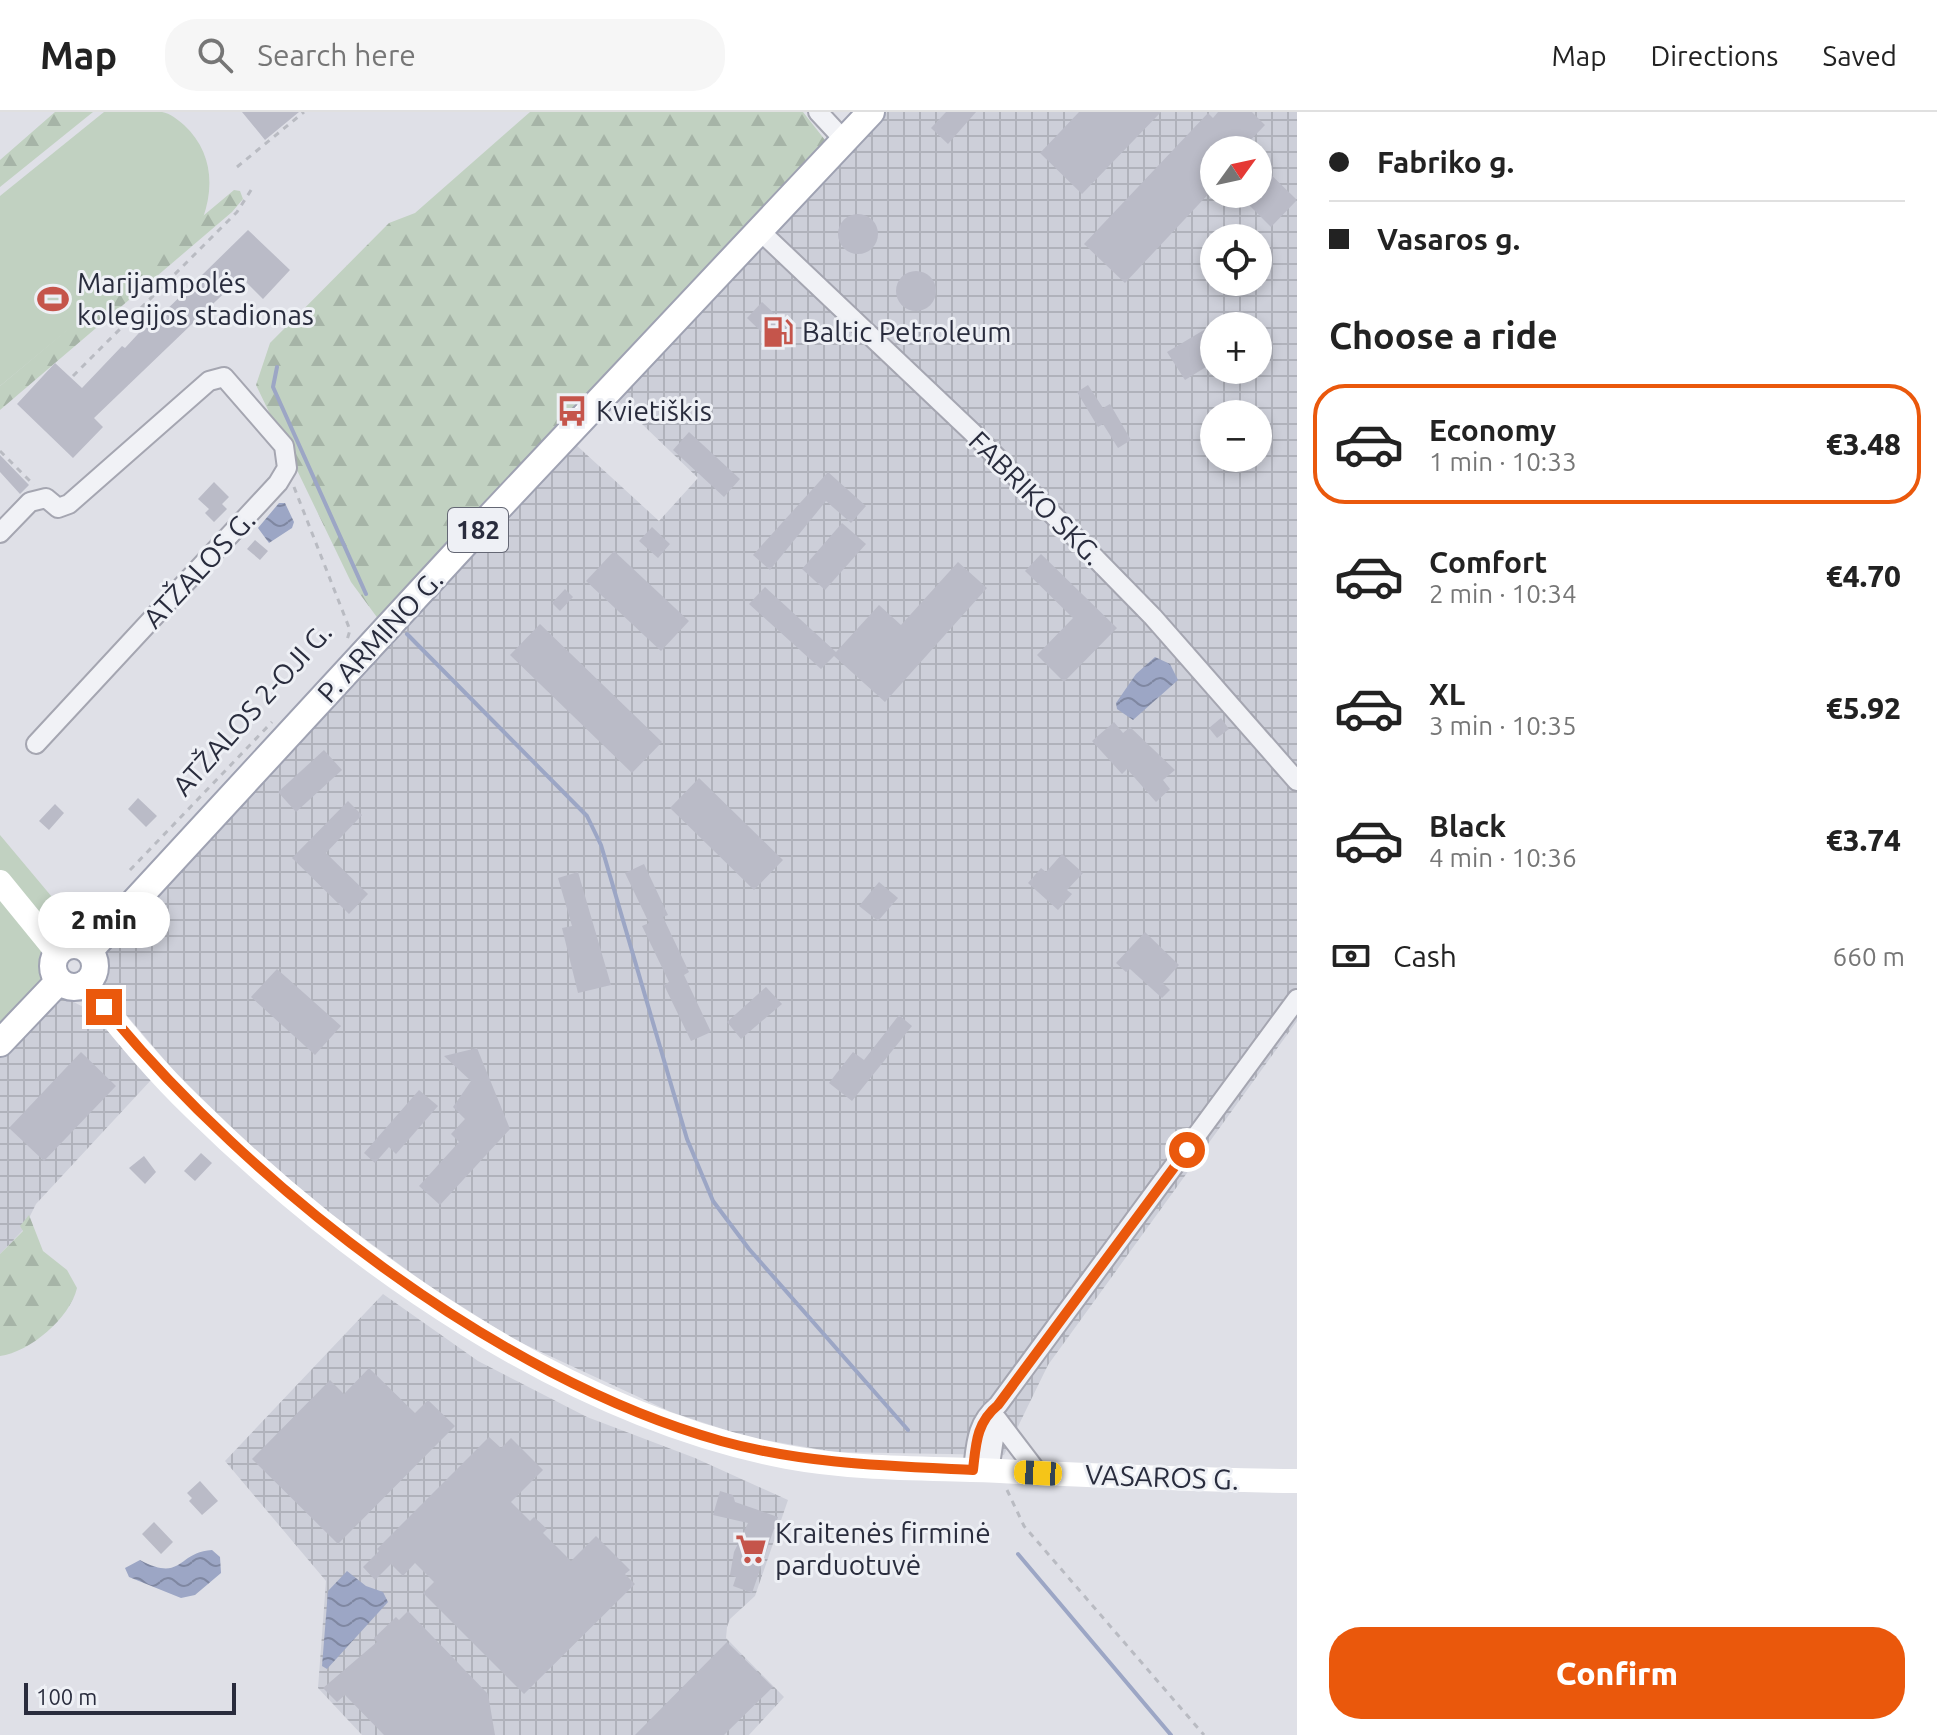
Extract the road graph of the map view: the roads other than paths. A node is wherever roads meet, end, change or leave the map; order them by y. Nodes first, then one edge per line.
1 (818, 112) edge
2 (871, 112) edge
3 (844, 140) junction
4 (759, 230) junction
5 (0, 533) edge
6 (36, 744) dead end
7 (1297, 781) edge
8 (0, 882) edge
9 (89, 951) junction
10 (57, 952) junction
11 (72, 982) junction
12 (1297, 999) edge
13 (0, 1043) edge
14 (997, 1412) junction
15 (987, 1471) junction
16 (1038, 1473) junction
17 (1297, 1481) edge

1 - 3 street
2 - 3 main road, P. ARMINO G. / 182
3 - 4 main road, P. ARMINO G. / 182
4 - 7 street, FABRIKO SKG.
4 - 9 main road, P. ARMINO G. / 182
5 - 6 street, ATŽALOS G.
8 - 10 street
9 - 10 main road
9 - 11 main road
10 - 11 main road
11 - 13 main road
11 - 15 street, VASAROS G.
12 - 14 street
14 - 15 street
14 - 16 street
15 - 16 street, VASAROS G.
16 - 17 street, VASAROS G.

